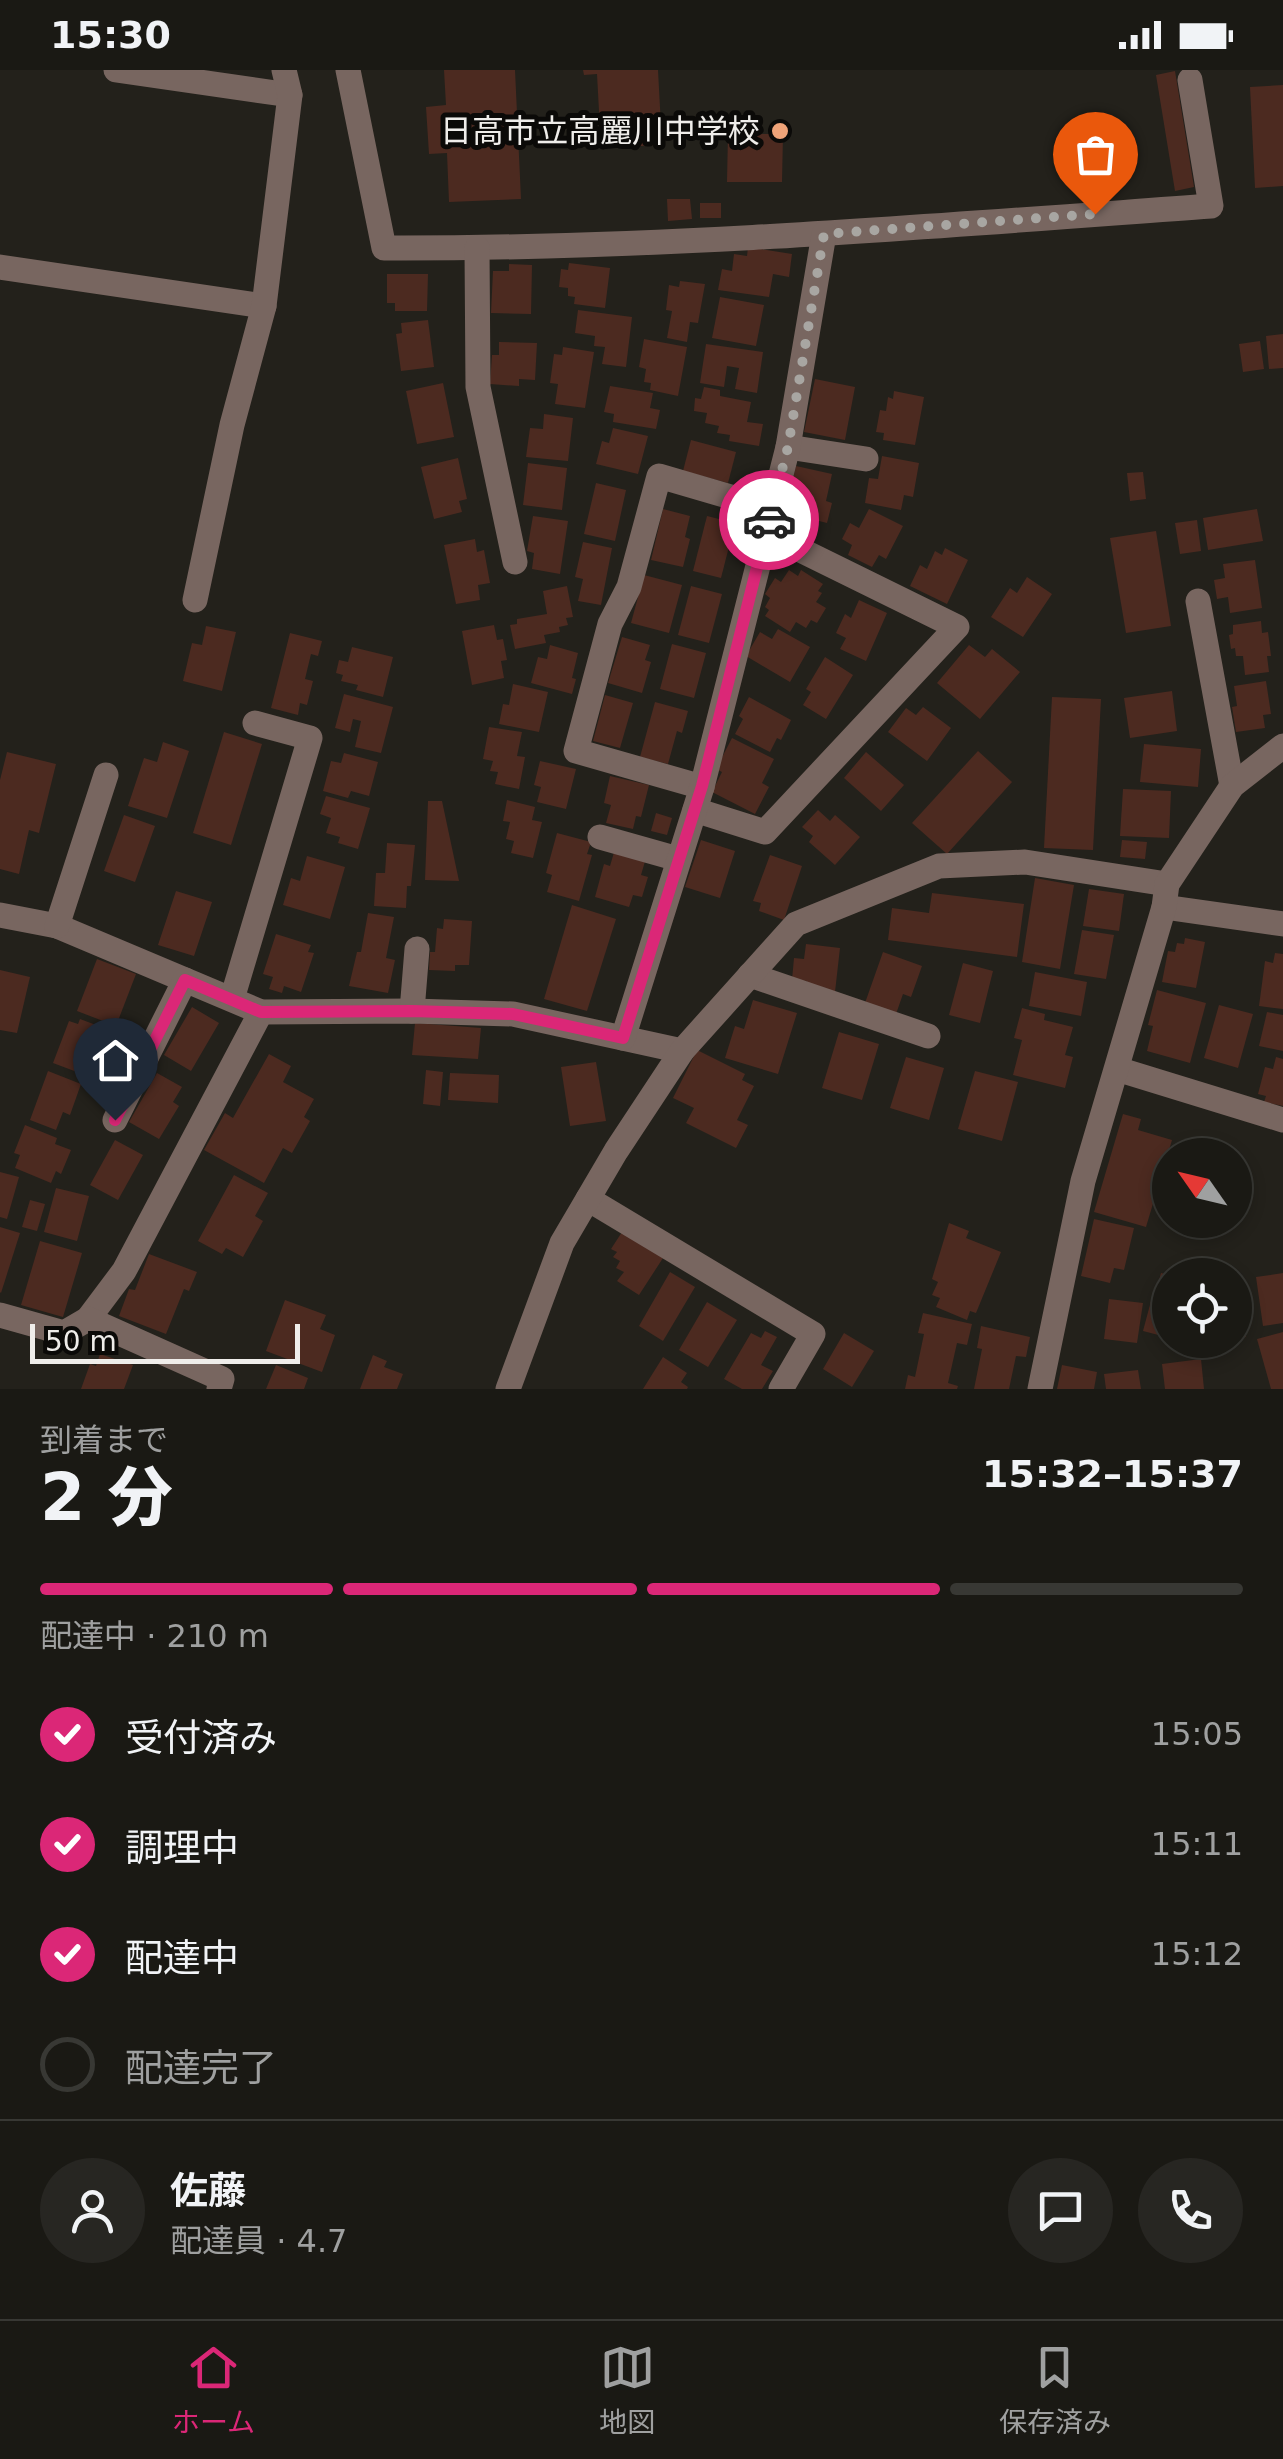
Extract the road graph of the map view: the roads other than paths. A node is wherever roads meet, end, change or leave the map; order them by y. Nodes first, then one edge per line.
1 (116, 70) edge
2 (348, 70) edge
3 (1190, 80) dead end
4 (287, 82) edge
5 (824, 234) junction
6 (477, 248) junction
7 (0, 267) edge
8 (264, 306) junction
9 (788, 447) junction
10 (866, 458) dead end
11 (769, 521) junction
12 (514, 562) dead end
13 (195, 600) dead end
14 (1198, 601) dead end
15 (255, 723) dead end
16 (1283, 746) edge
17 (106, 775) dead end
18 (1232, 786) junction
19 (698, 798) junction
20 (600, 837) dead end
21 (678, 859) junction
22 (1165, 895) junction
23 (0, 916) edge
24 (1283, 924) edge
25 (57, 926) junction
26 (417, 950) dead end
27 (750, 975) junction
28 (185, 980) junction
29 (232, 999) junction
30 (412, 1011) junction
31 (261, 1012) junction
32 (928, 1036) dead end
33 (623, 1038) junction
34 (682, 1050) junction
35 (1117, 1069) junction
36 (115, 1120) dead end
37 (1283, 1120) edge
38 (588, 1199) junction
39 (0, 1315) edge
40 (88, 1319) junction
41 (219, 1389) edge
42 (508, 1389) edge
43 (781, 1389) edge
44 (1040, 1389) edge

1 - 4 street
2 - 6 street
3 - 5 street
4 - 8 street
5 - 6 street
5 - 9 street
6 - 12 street
7 - 8 street
8 - 13 street
9 - 10 street
9 - 11 street
11 - 19 street
11 - 19 street
11 - 19 street
14 - 18 street
15 - 29 street
16 - 18 street
17 - 25 street
18 - 22 street
19 - 21 street
20 - 21 street
21 - 33 street
22 - 24 street
22 - 27 street
22 - 35 street
23 - 25 street
25 - 28 street
26 - 30 street
27 - 32 street
27 - 34 street
28 - 29 street
28 - 36 street
29 - 31 street
30 - 31 street
30 - 33 street
31 - 40 street
33 - 34 street
34 - 38 street
35 - 37 street
35 - 44 street
38 - 42 street
38 - 43 street
39 - 40 street
40 - 41 street

